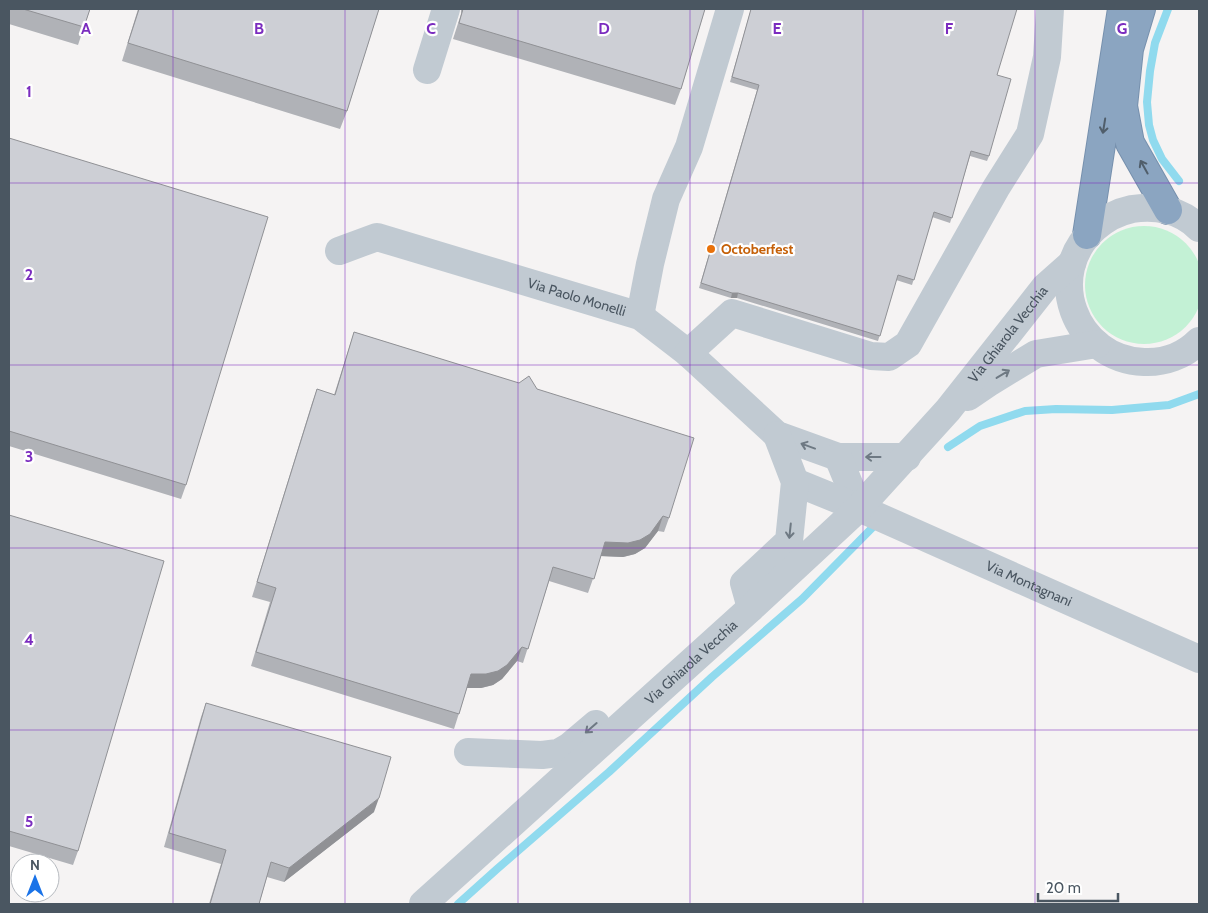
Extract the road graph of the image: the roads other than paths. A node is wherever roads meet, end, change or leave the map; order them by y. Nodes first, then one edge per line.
1 (446, 9) edge
2 (730, 9) edge
3 (1050, 9) edge
4 (1122, 9) edge
5 (1141, 9) edge
6 (427, 70) dead end
7 (1168, 210) junction
8 (1198, 225) edge
9 (1087, 235) junction
10 (339, 250) dead end
11 (1072, 263) junction
12 (640, 316) junction
13 (1199, 342) edge
14 (1096, 344) junction
15 (688, 353) junction
16 (948, 410) junction
17 (777, 435) junction
18 (838, 456) junction
19 (907, 456) junction
20 (795, 482) junction
21 (859, 508) junction
22 (751, 608) junction
23 (1199, 659) edge
24 (630, 718) junction
25 (468, 752) dead end
26 (423, 904) edge

1 - 6 street
2 - 12 street
3 - 15 street
4 -> 9 highway
7 -> 5 highway
7 - 8 street, Via Ghiarola Vecchia
7 - 9 street, Via Ghiarola Vecchia
9 - 11 street, Via Ghiarola Vecchia
10 - 12 street, Via Paolo Monelli
11 - 14 street, Via Ghiarola Vecchia
11 - 16 street, Via Ghiarola Vecchia
12 - 15 street, Via Paolo Monelli
13 - 14 street, Via Ghiarola Vecchia
16 -> 14 street, Via Ghiarola Vecchia
15 - 17 street, Via Paolo Monelli
16 - 19 street, Via Ghiarola Vecchia
18 -> 17 street
17 - 20 street
19 -> 18 street
18 - 21 street
19 - 21 street, Via Ghiarola Vecchia
20 - 21 street, Via Montagnani
20 -> 22 street
21 - 22 street, Via Ghiarola Vecchia
21 - 23 street, Via Montagnani
22 - 24 street, Via Ghiarola Vecchia
24 -> 25 street
24 - 26 street, Via Ghiarola Vecchia

